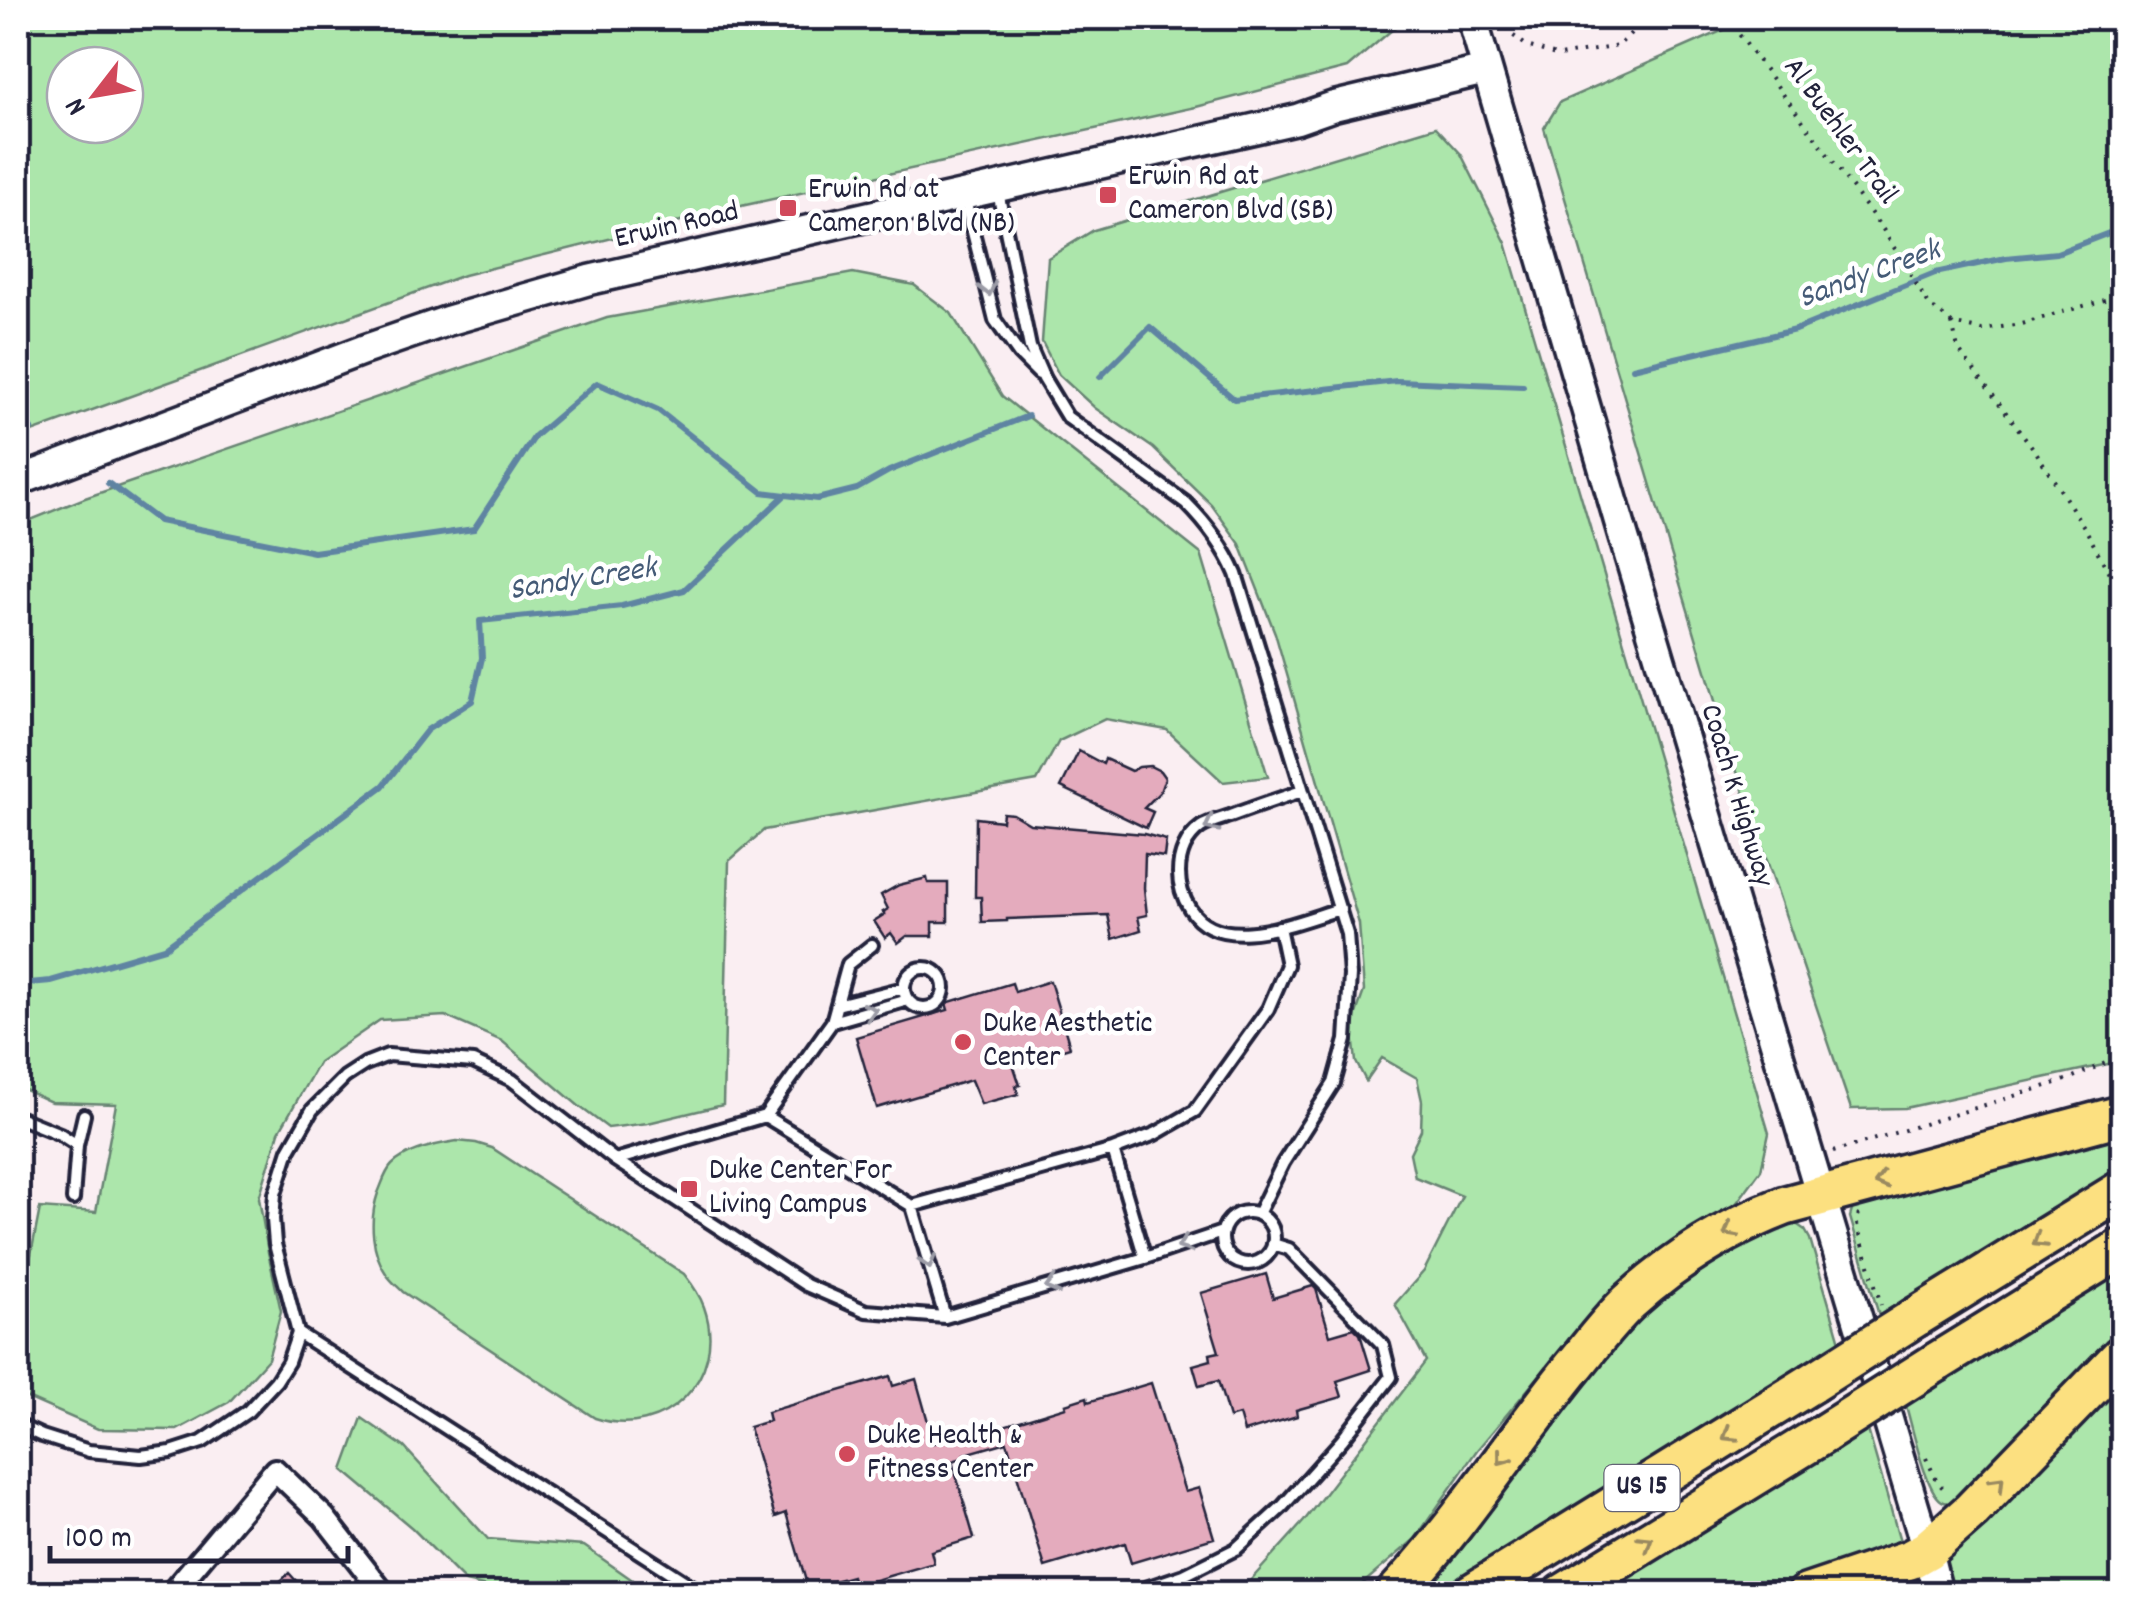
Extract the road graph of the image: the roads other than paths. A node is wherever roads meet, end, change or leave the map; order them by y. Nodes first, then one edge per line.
1 (1472, 18) edge
2 (1486, 70) junction
3 (997, 186) junction
4 (964, 195) junction
5 (1044, 379) junction
6 (18, 480) edge
7 (1302, 791) junction
8 (1340, 909) junction
9 (1279, 927) junction
10 (872, 946) dead end
11 (904, 988) junction
12 (908, 1000) junction
13 (838, 1005) junction
14 (832, 1022) junction
15 (84, 1115) dead end
16 (2122, 1115) edge
17 (765, 1116) junction
18 (18, 1117) edge
19 (78, 1145) junction
20 (1112, 1150) junction
21 (615, 1160) junction
22 (2122, 1190) edge
23 (1820, 1196) junction
24 (73, 1200) dead end
25 (912, 1206) junction
26 (1258, 1214) junction
27 (1222, 1232) junction
28 (1273, 1244) junction
29 (2122, 1248) edge
30 (1145, 1258) junction
31 (945, 1317) junction
32 (298, 1333) junction
33 (2122, 1355) edge
34 (18, 1425) edge
35 (1927, 1550) junction
36 (171, 1594) edge
37 (384, 1594) edge
38 (704, 1594) edge
39 (1128, 1594) edge
40 (1395, 1594) edge
41 (1471, 1594) edge
42 (1563, 1594) edge
43 (1807, 1594) edge
44 (1938, 1594) edge

1 - 2 main road, Coach K Highway
2 - 3 main road, Erwin Road
2 - 23 main road, Coach K Highway
3 - 4 main road, Erwin Road
3 - 5 lane
4 -> 5 lane
4 - 6 main road, Erwin Road
5 - 7 lane
7 - 8 lane
7 -> 9 lane
8 - 9 lane
8 - 26 lane
9 - 20 lane
10 - 13 lane
11 - 12 lane
11 - 12 lane
11 - 13 lane
14 -> 12 lane
13 - 14 lane
14 - 17 lane
15 - 19 lane
16 -> 23 highway
17 - 21 lane
17 - 25 lane
18 - 19 lane
19 - 24 lane
20 - 25 lane
20 - 30 lane
21 - 31 lane
21 - 32 lane
22 -> 41 highway, US 15, bridge
23 - 35 main road, Coach K Highway
23 -> 40 highway
25 -> 31 lane
26 - 27 lane
26 - 28 lane
27 - 28 lane
27 -> 30 lane
28 - 39 lane
42 -> 29 highway, US 15, bridge
30 -> 31 lane
32 - 34 lane
32 - 38 lane
35 -> 33 highway
35 - 43 highway
35 - 44 main road, Coach K Highway
36 - 37 street

